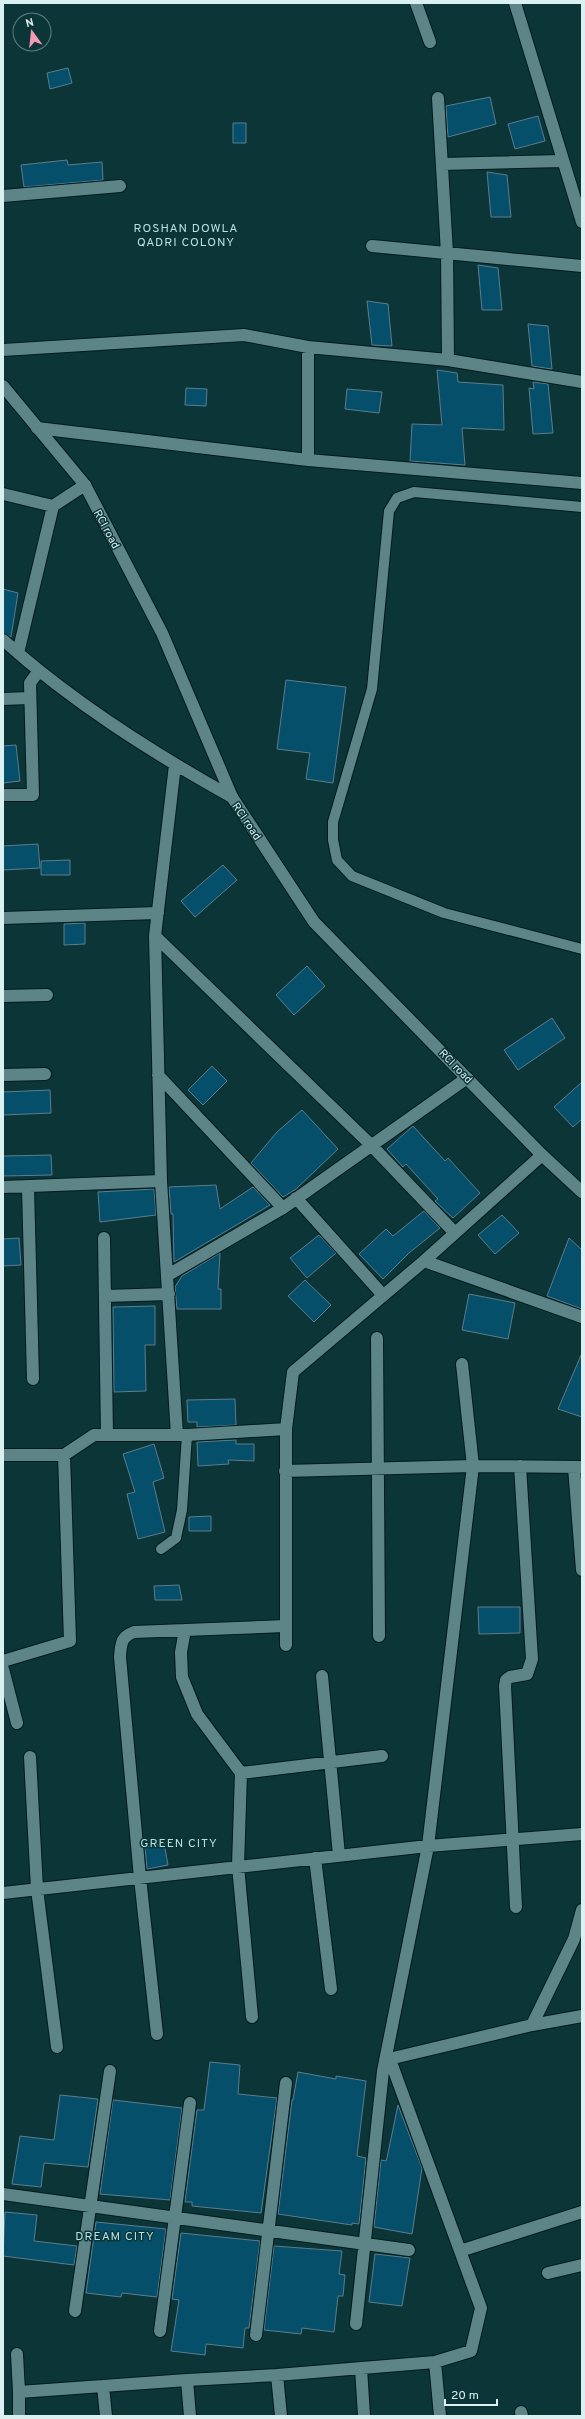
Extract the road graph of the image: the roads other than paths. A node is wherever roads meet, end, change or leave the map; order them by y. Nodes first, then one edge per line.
1 (416, 3) edge
2 (515, 3) edge
3 (430, 42) dead end
4 (438, 98) dead end
5 (563, 161) junction
6 (442, 164) junction
7 (120, 186) dead end
8 (3, 196) edge
9 (582, 222) edge
10 (372, 246) dead end
11 (447, 253) junction
12 (582, 266) edge
13 (308, 347) junction
14 (3, 350) edge
15 (448, 360) junction
16 (582, 382) edge
17 (3, 386) edge
18 (37, 428) junction
19 (308, 460) junction
20 (582, 483) edge
21 (85, 485) junction
22 (3, 494) edge
23 (53, 506) junction
24 (582, 507) edge
25 (3, 640) edge
26 (18, 653) junction
27 (38, 672) junction
28 (29, 698) junction
29 (3, 699) edge
30 (175, 765) junction
31 (3, 795) edge
32 (232, 797) junction
33 (158, 913) junction
34 (3, 918) edge
35 (156, 936) junction
36 (582, 949) edge
37 (47, 995) dead end
38 (3, 996) edge
39 (45, 1074) dead end
40 (3, 1075) edge
41 (158, 1075) junction
42 (468, 1078) junction
43 (371, 1145) junction
44 (542, 1155) junction
45 (161, 1181) junction
46 (3, 1187) edge
47 (28, 1188) junction
48 (582, 1192) edge
49 (296, 1198) junction
50 (283, 1208) junction
51 (455, 1233) junction
52 (104, 1238) dead end
53 (424, 1261) junction
54 (168, 1275) junction
55 (169, 1294) junction
56 (382, 1294) junction
57 (105, 1296) junction
58 (582, 1317) edge
59 (377, 1338) dead end
60 (462, 1364) dead end
61 (33, 1379) dead end
62 (286, 1429) junction
63 (107, 1435) junction
64 (182, 1435) junction
65 (3, 1455) edge
66 (64, 1455) junction
67 (473, 1466) junction
68 (520, 1466) junction
69 (578, 1467) edge
70 (376, 1468) junction
71 (285, 1471) junction
72 (161, 1549) dead end
73 (582, 1570) edge
74 (286, 1626) junction
75 (185, 1630) junction
76 (379, 1636) dead end
77 (286, 1645) dead end
78 (3, 1661) edge
79 (3, 1669) edge
80 (322, 1676) dead end
81 (17, 1723) dead end
82 (382, 1756) dead end
83 (30, 1757) dead end
84 (329, 1764) junction
85 (241, 1773) junction
86 (582, 1834) edge
87 (513, 1839) junction
88 (428, 1846) junction
89 (339, 1855) junction
90 (315, 1858) junction
91 (238, 1866) junction
92 (140, 1878) junction
93 (37, 1889) junction
94 (3, 1892) edge
95 (516, 1907) dead end
96 (582, 1910) edge
97 (331, 1989) dead end
98 (582, 2016) edge
99 (252, 2017) dead end
100 (532, 2025) junction
101 (157, 2034) dead end
102 (57, 2047) dead end
103 (388, 2060) junction
104 (110, 2071) dead end
105 (286, 2083) dead end
106 (190, 2103) dead end
107 (3, 2194) edge
108 (90, 2206) junction
109 (582, 2212) edge
110 (175, 2218) junction
111 (267, 2230) junction
112 (366, 2244) junction
113 (409, 2250) dead end
114 (460, 2251) junction
115 (582, 2265) edge
116 (548, 2273) dead end
117 (75, 2311) dead end
118 (356, 2324) dead end
119 (160, 2331) dead end
120 (256, 2335) dead end
121 (17, 2354) dead end
122 (435, 2362) junction
123 (361, 2368) junction
124 (277, 2375) junction
125 (187, 2380) junction
126 (103, 2386) junction
127 (19, 2392) junction
128 (20, 2416) edge
129 (106, 2416) edge
130 (190, 2416) edge
131 (281, 2416) edge
132 (364, 2416) edge
133 (440, 2416) edge

1 - 3 street
2 - 5 street
4 - 6 street
5 - 6 street
5 - 9 street
6 - 11 street
7 - 8 street
10 - 11 street
11 - 12 street
11 - 15 street
13 - 14 street
13 - 15 street
13 - 19 street
15 - 16 street
17 - 18 street, RCI road
18 - 19 street
18 - 21 street, RCI road
19 - 20 street
21 - 23 street
21 - 32 street, RCI road
22 - 23 street
23 - 26 street
24 - 36 lane
25 - 26 street
26 - 27 street
27 - 28 street
27 - 30 street
28 - 29 street
28 - 31 street
30 - 32 street
30 - 33 street
32 - 42 street, RCI road
33 - 34 street
33 - 35 street
35 - 41 street
35 - 43 street
37 - 38 street
39 - 40 street
41 - 45 street
41 - 50 street
42 - 43 street
42 - 44 street, RCI road
43 - 49 street
43 - 51 street
44 - 48 street, RCI road
44 - 51 street
45 - 47 street
45 - 54 street
46 - 47 street
47 - 61 street
49 - 50 street
49 - 56 street
50 - 54 street
51 - 53 street
52 - 57 street
53 - 56 street
53 - 58 street
54 - 55 street
55 - 57 street
55 - 64 street
56 - 62 street
57 - 63 street
59 - 70 street
60 - 67 street
62 - 64 street
62 - 71 street
63 - 64 street
63 - 66 street
64 - 72 lane
65 - 66 street
66 - 78 street
67 - 68 street
67 - 70 street
67 - 88 street
68 - 69 street
68 - 87 street
69 - 73 street
70 - 71 street
70 - 76 street
71 - 74 street
74 - 75 street
74 - 77 street
75 - 85 street
75 - 92 street
79 - 81 street
80 - 84 street
82 - 84 street
83 - 93 street
84 - 85 street
84 - 89 street
85 - 91 street
86 - 87 street
87 - 88 street
87 - 95 street
88 - 89 street
88 - 103 street
89 - 90 street
90 - 91 street
90 - 97 street
91 - 92 street
91 - 99 street
92 - 93 street
92 - 101 street
93 - 94 street
93 - 102 street
96 - 100 street
98 - 100 street
100 - 103 street
103 - 112 street
103 - 114 street
104 - 108 street
105 - 111 street
106 - 110 street
107 - 108 street
108 - 110 street
108 - 117 street
109 - 114 street
110 - 111 street
110 - 119 street
111 - 112 street
111 - 120 street
112 - 113 street
112 - 118 street
114 - 122 street
115 - 116 street
121 - 127 street
122 - 123 street
122 - 133 street
123 - 124 street
123 - 132 street
124 - 125 street
124 - 131 street
125 - 126 street
125 - 130 street
126 - 127 street
126 - 129 street
127 - 128 street

